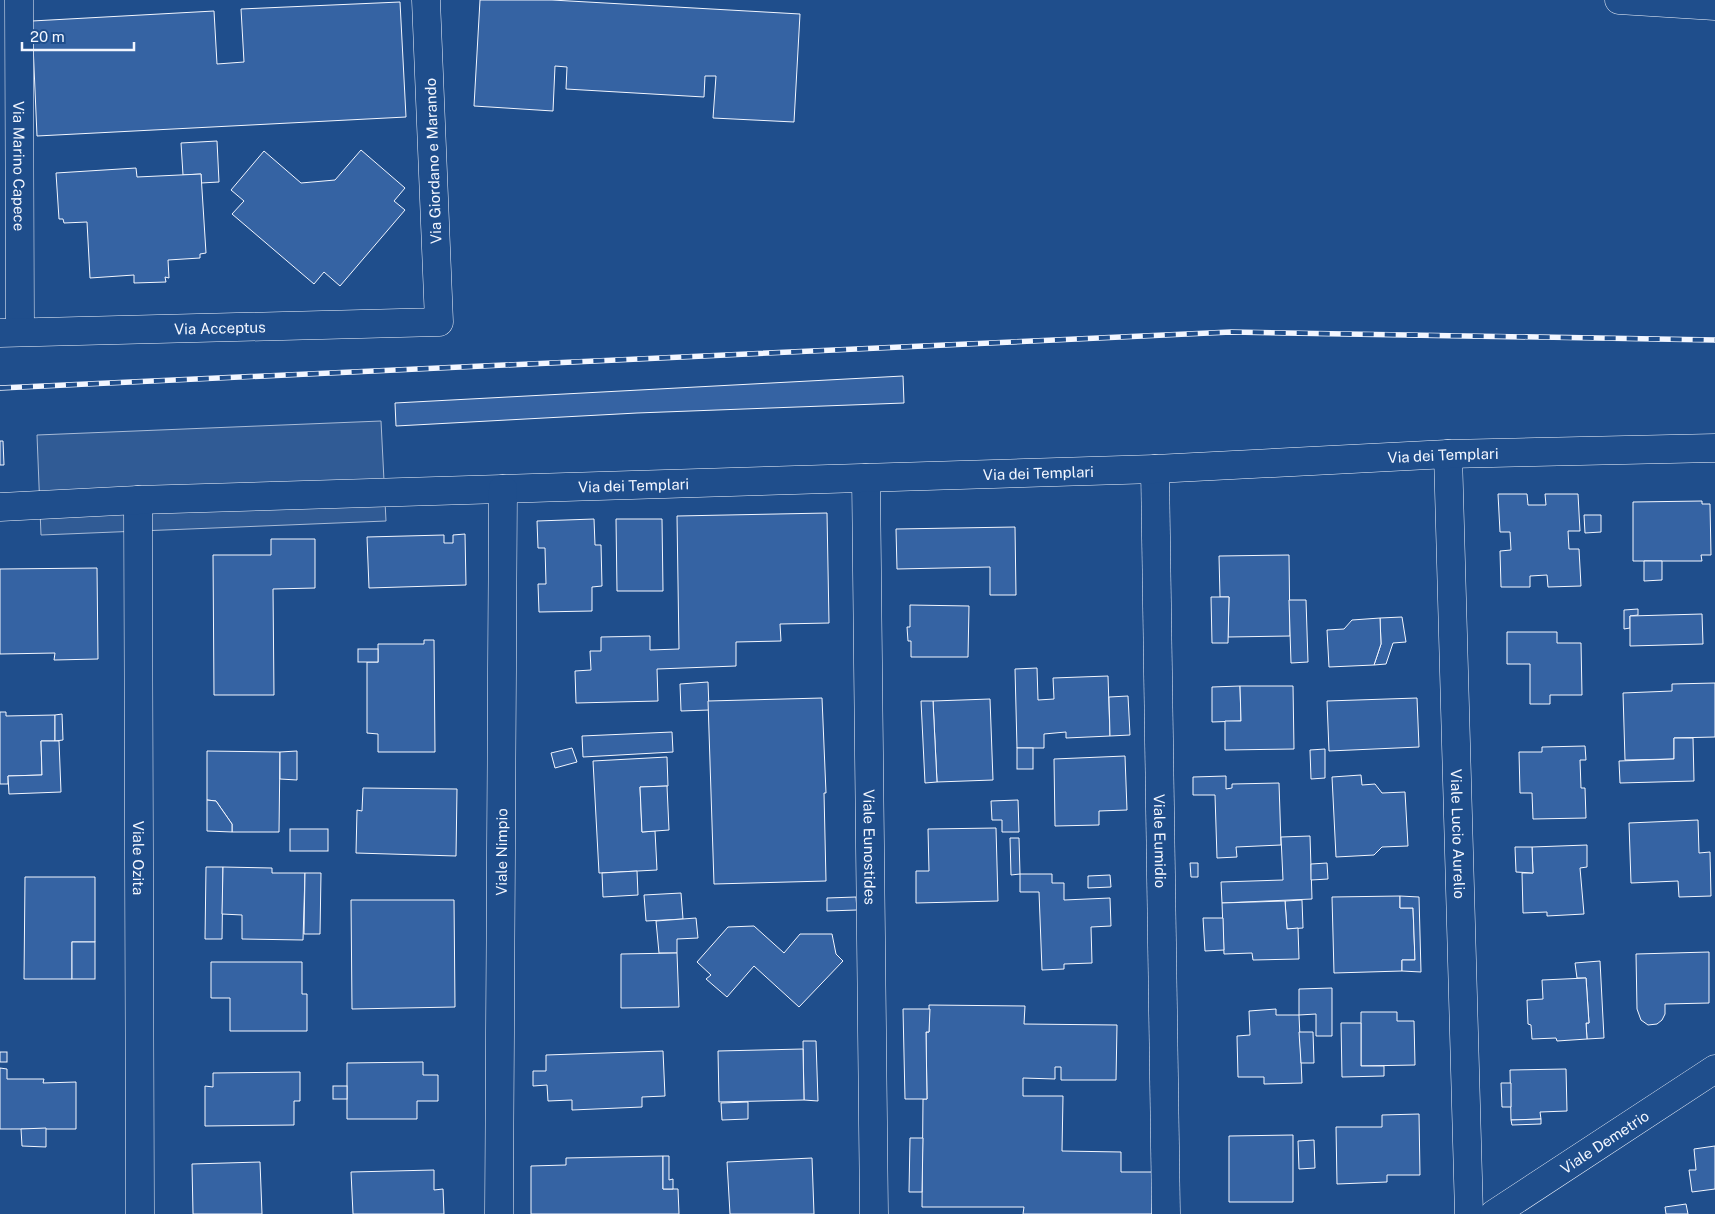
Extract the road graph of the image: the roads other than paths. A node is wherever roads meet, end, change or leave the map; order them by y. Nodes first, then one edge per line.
1 (19, 0) edge
2 (426, 0) edge
3 (1619, 0) edge
4 (1715, 6) edge
5 (439, 322) joint
6 (10, 332) edge
7 (1715, 448) edge
8 (1448, 454) junction
9 (1155, 469) junction
10 (866, 478) junction
11 (503, 489) junction
12 (138, 500) junction
13 (0, 507) edge
14 (1715, 1069) edge
15 (140, 1214) edge
16 (499, 1214) edge
17 (874, 1214) edge
18 (1166, 1214) edge
19 (1469, 1214) edge
20 (1494, 1214) edge

1 - 6 street, Via Marino Capece
2 - 5 street, Via Giordano e Marando
3 - 4 street
5 - 6 street, Via Acceptus
7 - 8 street, Via dei Templari
8 - 9 street, Via dei Templari
8 - 19 street, Viale Lucio Aurelio
9 - 10 street, Via dei Templari
9 - 18 street, Viale Eumidio
10 - 11 street, Via dei Templari
10 - 17 street, Viale Eunostides
11 - 12 street, Via dei Templari
11 - 16 street, Viale Nimpio
12 - 13 street, Via dei Templari
12 - 15 street, Viale Ozita
14 - 20 street, Viale Demetrio

